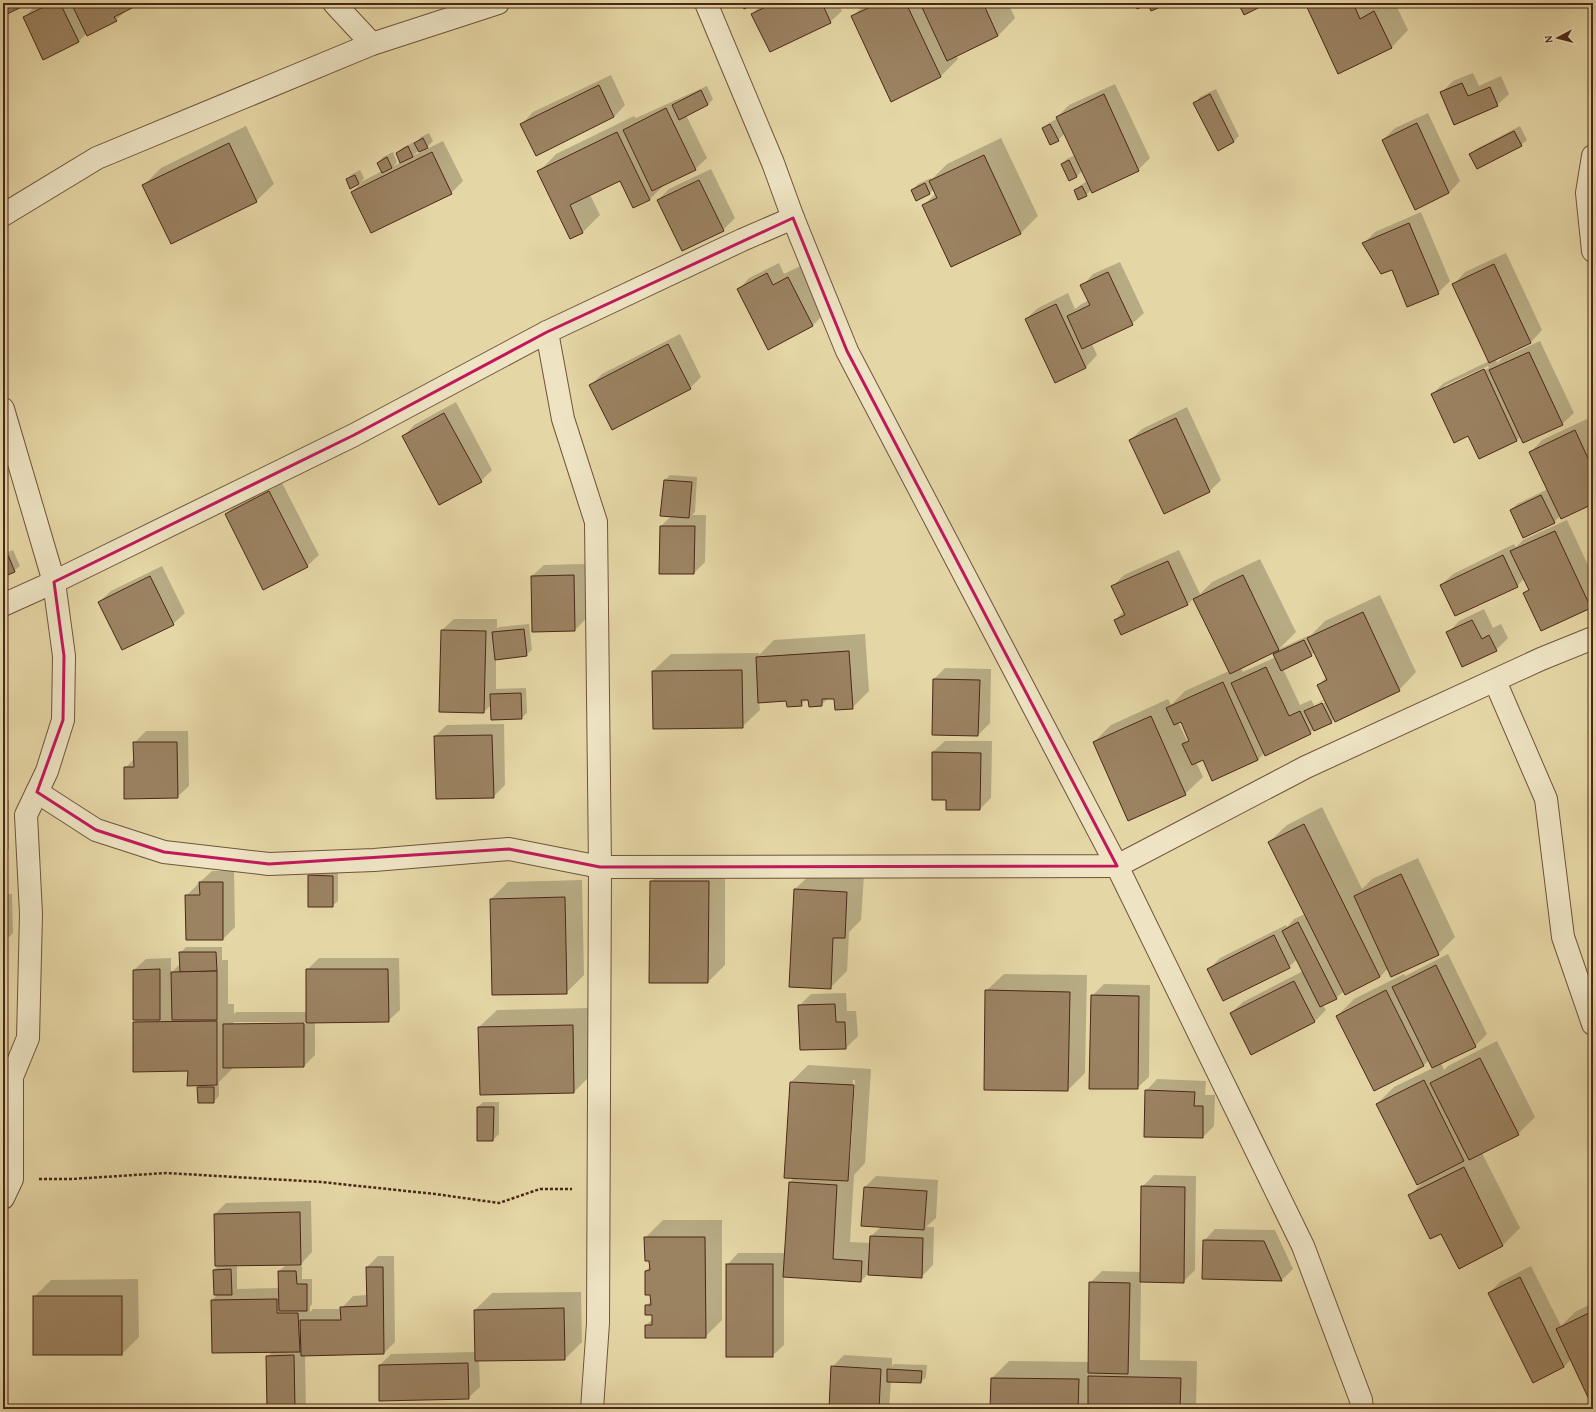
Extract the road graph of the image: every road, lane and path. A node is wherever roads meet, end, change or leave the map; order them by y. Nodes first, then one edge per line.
1 (334, 3) edge
2 (498, 3) edge
3 (706, 3) edge
4 (372, 44) junction
5 (1593, 156) edge
6 (3, 215) edge
7 (793, 218) junction
8 (1593, 251) edge
9 (547, 332) junction
10 (3, 409) edge
11 (54, 582) junction
12 (3, 605) edge
13 (1593, 638) edge
14 (1495, 681) junction
15 (37, 792) junction
16 (1117, 866) junction
17 (600, 867) junction
18 (1593, 1024) edge
19 (8, 1188) edge
20 (598, 1189) junction
21 (592, 1409) edge
22 (1362, 1409) edge

1 - 4 street
2 - 4 street
3 - 7 street
4 - 6 street
5 - 8 street
7 - 9 street
7 - 16 street
9 - 11 street
9 - 17 street
10 - 11 street
11 - 12 street
11 - 15 street
13 - 14 street
14 - 16 street
14 - 18 street
15 - 17 street
15 - 19 street
16 - 17 street
16 - 22 street
17 - 20 street
19 - 20 path
20 - 21 street

